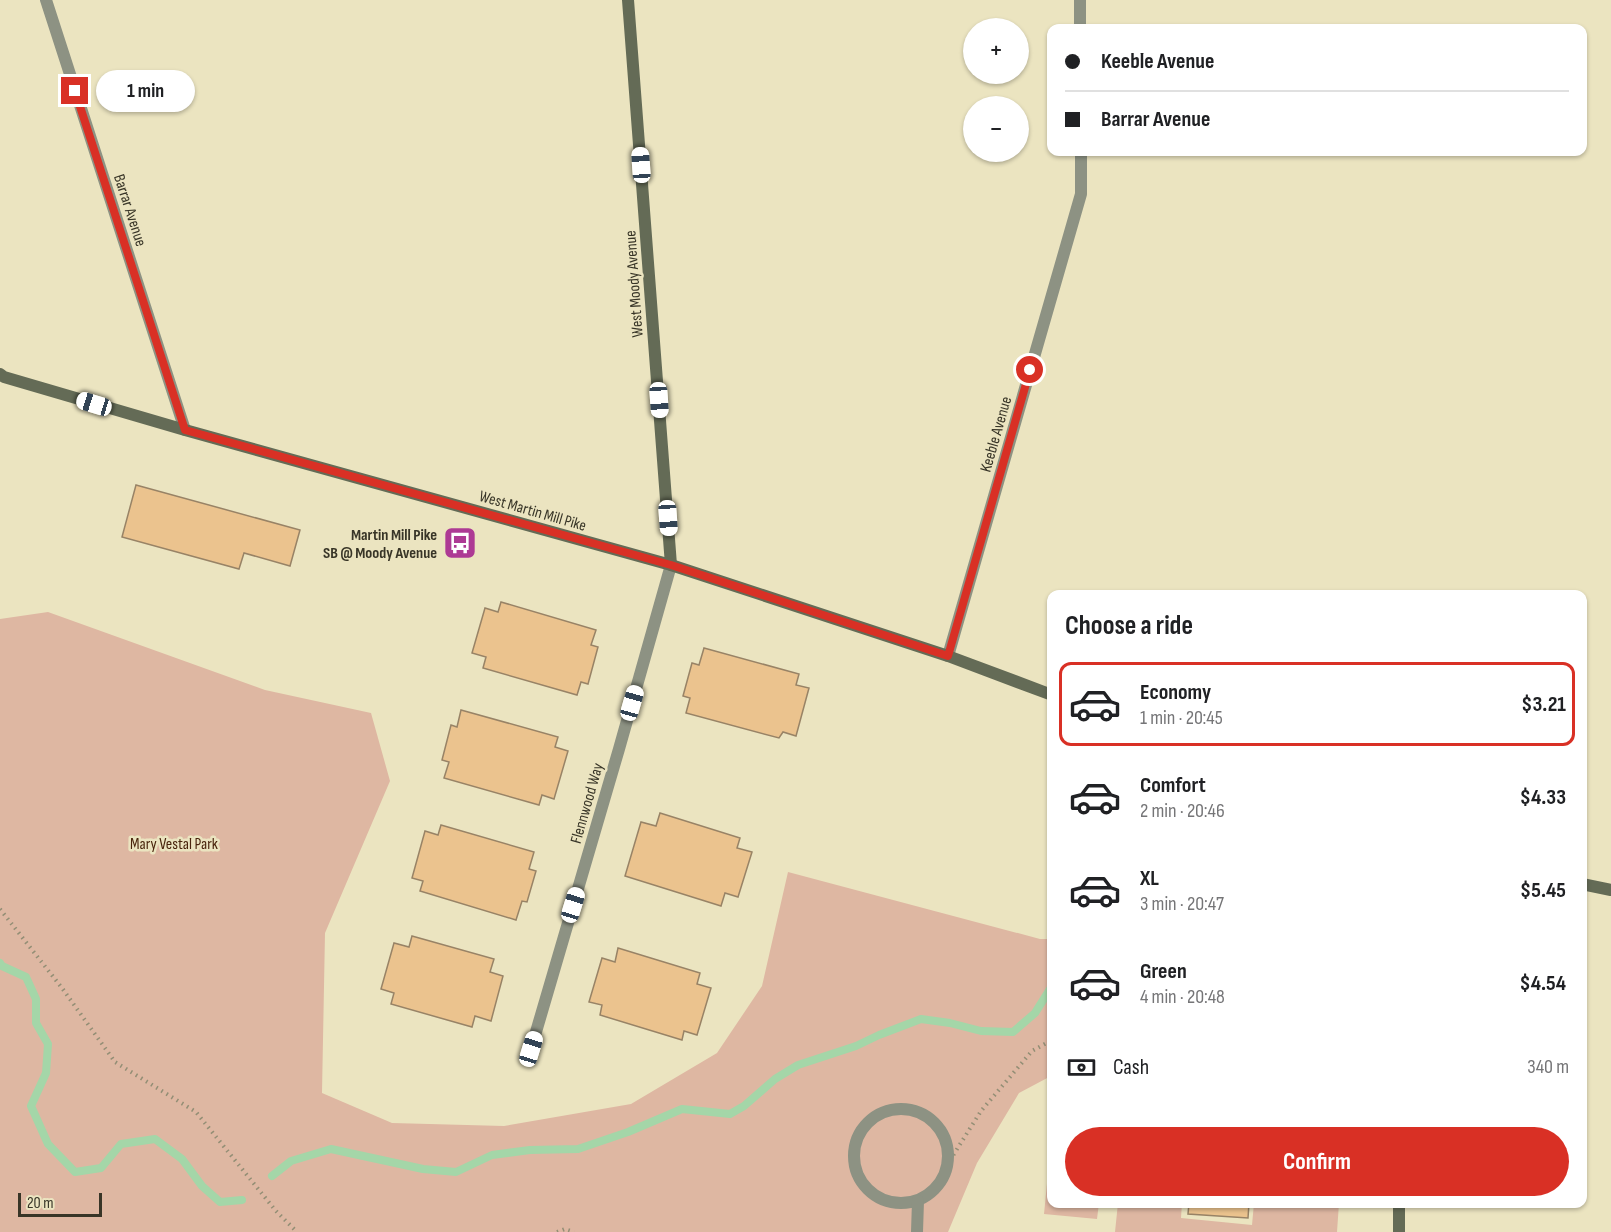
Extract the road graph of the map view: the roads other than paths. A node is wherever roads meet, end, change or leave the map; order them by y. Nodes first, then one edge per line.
1 (46, 0) edge
2 (628, 0) edge
3 (1080, 0) edge
4 (1080, 24) edge
5 (1081, 156) edge
6 (1, 376) edge
7 (185, 430) junction
8 (671, 565) junction
9 (948, 656) junction
10 (1047, 693) edge
11 (1587, 885) edge
12 (1611, 890) edge
13 (531, 1049) dead end
14 (918, 1201) junction
15 (1399, 1208) edge
16 (917, 1232) edge
17 (1399, 1232) edge

1 - 7 street, Barrar Avenue
2 - 8 main road, West Moody Avenue
3 - 4 street
5 - 9 street, Keeble Avenue
6 - 7 main road, West Martin Mill Pike
7 - 8 main road, West Martin Mill Pike
8 - 9 main road, West Martin Mill Pike
8 - 13 street, Flennwood Way
9 - 10 main road, West Martin Mill Pike
11 - 12 main road
14 - 14 street
14 - 16 street
15 - 17 main road

